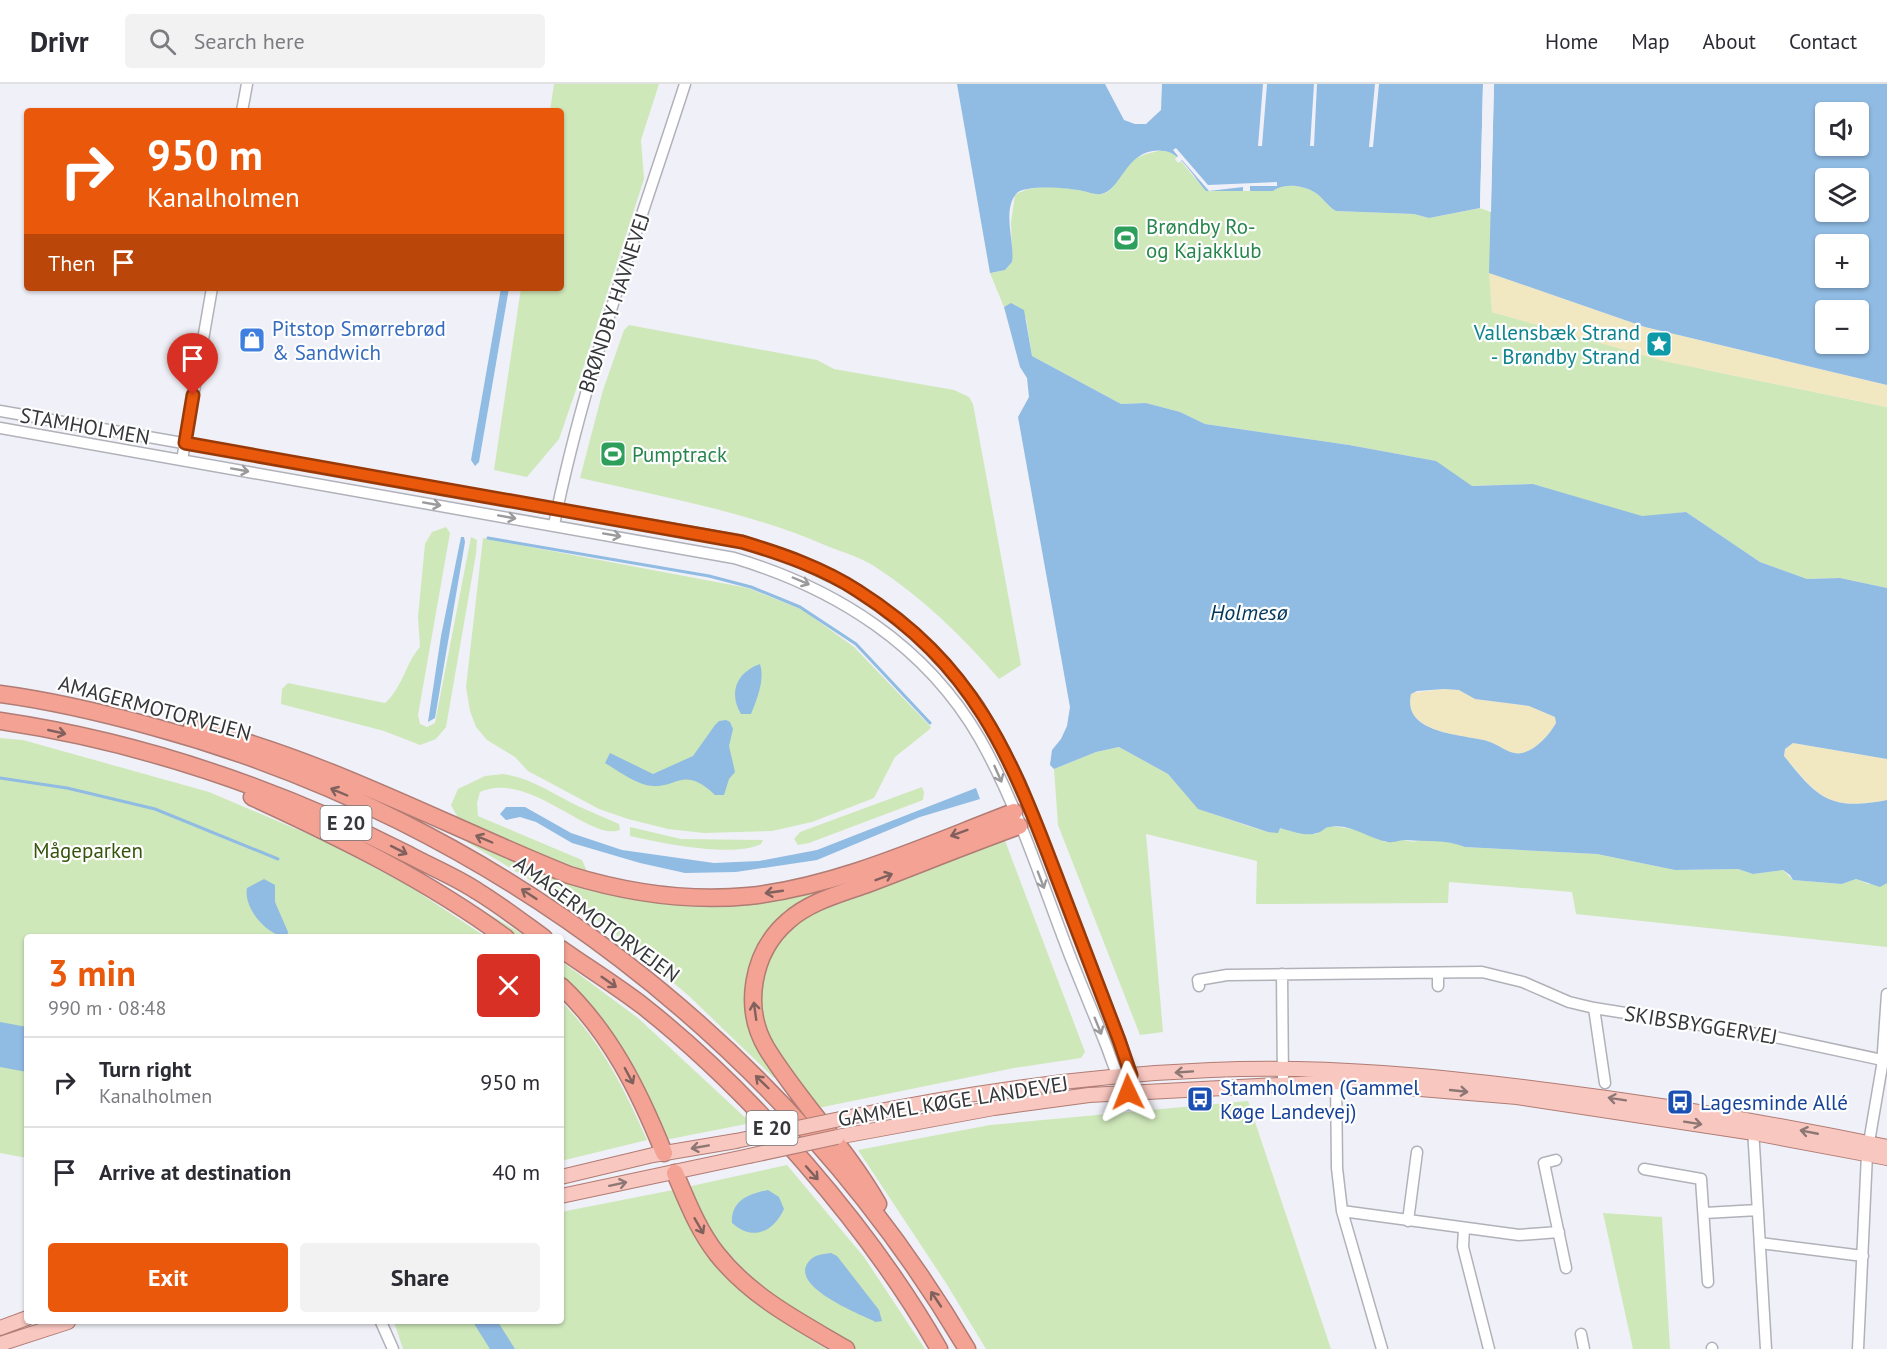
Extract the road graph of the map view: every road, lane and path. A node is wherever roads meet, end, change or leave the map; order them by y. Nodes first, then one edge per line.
1 (247, 84) edge
2 (685, 84) edge
3 (243, 108) edge
4 (211, 291) edge
5 (0, 411) edge
6 (0, 428) edge
7 (185, 443) junction
8 (182, 460) junction
9 (557, 508) junction
10 (554, 525) junction
11 (0, 694) edge
12 (79, 707) junction
13 (0, 721) edge
14 (129, 748) junction
15 (1033, 813) junction
16 (1017, 819) junction
17 (501, 934) edge
18 (538, 934) edge
19 (564, 951) edge
20 (1438, 973) junction
21 (1282, 974) junction
22 (1199, 986) dead end
23 (1438, 986) dead end
24 (564, 989) edge
25 (1887, 994) edge
26 (1594, 1008) junction
27 (1885, 1061) edge
28 (1124, 1076) junction
29 (1283, 1076) junction
30 (1336, 1076) junction
31 (1605, 1083) dead end
32 (1128, 1092) junction
33 (1753, 1127) junction
34 (1887, 1147) edge
35 (1868, 1149) junction
36 (1418, 1152) dead end
37 (664, 1153) junction
38 (1887, 1158) edge
39 (1556, 1160) dead end
40 (1644, 1168) dead end
41 (675, 1173) junction
42 (564, 1176) edge
43 (564, 1195) edge
44 (1758, 1210) junction
45 (1342, 1211) junction
46 (1704, 1213) junction
47 (1408, 1221) junction
48 (1464, 1228) junction
49 (1559, 1232) junction
50 (1760, 1244) junction
51 (907, 1255) junction
52 (1863, 1256) junction
53 (1566, 1268) dead end
54 (1708, 1282) dead end
55 (24, 1319) edge
56 (62, 1324) edge
57 (382, 1324) edge
58 (0, 1328) edge
59 (1581, 1334) dead end
60 (0, 1344) edge
61 (393, 1349) edge
62 (846, 1349) edge
63 (939, 1349) edge
64 (967, 1349) edge
65 (1382, 1349) edge
66 (1489, 1349) edge
67 (1584, 1349) edge
68 (1766, 1349) edge
69 (1858, 1349) edge

1 - 3 street
2 - 9 street, BRØNDBY HAVNEVEJ
4 - 7 street
5 - 7 street, STAMHOLMEN
6 - 8 street, STAMHOLMEN
7 - 8 street
7 - 9 street, STAMHOLMEN
8 -> 10 street, STAMHOLMEN
9 - 10 street, BRØNDBY HAVNEVEJ
9 - 15 street, STAMHOLMEN
10 -> 16 street, STAMHOLMEN
11 - 12 highway, AMAGERMOTORVEJEN / E 20
16 -> 12 highway
51 -> 12 highway, AMAGERMOTORVEJEN / E 20
13 -> 14 highway, E 20
14 - 17 highway
14 -> 18 highway, E 20
15 - 16 street
15 - 28 street, STAMHOLMEN
16 -> 28 street, STAMHOLMEN
51 -> 16 highway
19 -> 63 highway, AMAGERMOTORVEJEN / E 20
20 - 21 street
20 - 23 street
20 - 26 street
21 - 22 street
21 - 29 street
24 -> 37 highway
25 - 27 street
26 - 27 street, SKIBSBYGGERVEJ
26 - 31 street, SKIBSBYGGERVEJ
27 - 35 street
29 -> 28 main road, GAMMEL KØGE LANDEVEJ
28 - 32 street, STAMHOLMEN
28 -> 37 main road, GAMMEL KØGE LANDEVEJ, bridge
29 - 30 main road, GAMMEL KØGE LANDEVEJ
29 - 32 main road, GAMMEL KØGE LANDEVEJ
30 - 33 main road, GAMMEL KØGE LANDEVEJ
30 - 45 street
32 - 41 main road, GAMMEL KØGE LANDEVEJ, bridge
33 - 35 main road, GAMMEL KØGE LANDEVEJ
33 - 44 street
34 - 35 main road, GAMMEL KØGE LANDEVEJ
35 - 38 main road, GAMMEL KØGE LANDEVEJ
35 - 52 street
36 - 47 street
37 - 41 main road
37 - 42 main road, GAMMEL KØGE LANDEVEJ
39 - 49 street
40 - 46 street
43 -> 41 main road, GAMMEL KØGE LANDEVEJ
41 -> 62 highway
44 - 46 street
44 - 50 street
45 - 47 street
45 - 65 street
46 - 54 street
47 - 48 street
48 - 49 street
48 - 66 street
49 - 53 street
50 - 52 street
50 - 68 street
64 -> 51 highway, AMAGERMOTORVEJEN / E 20
52 - 69 street
55 - 58 main road
56 - 60 main road
57 - 61 street
59 - 67 street

